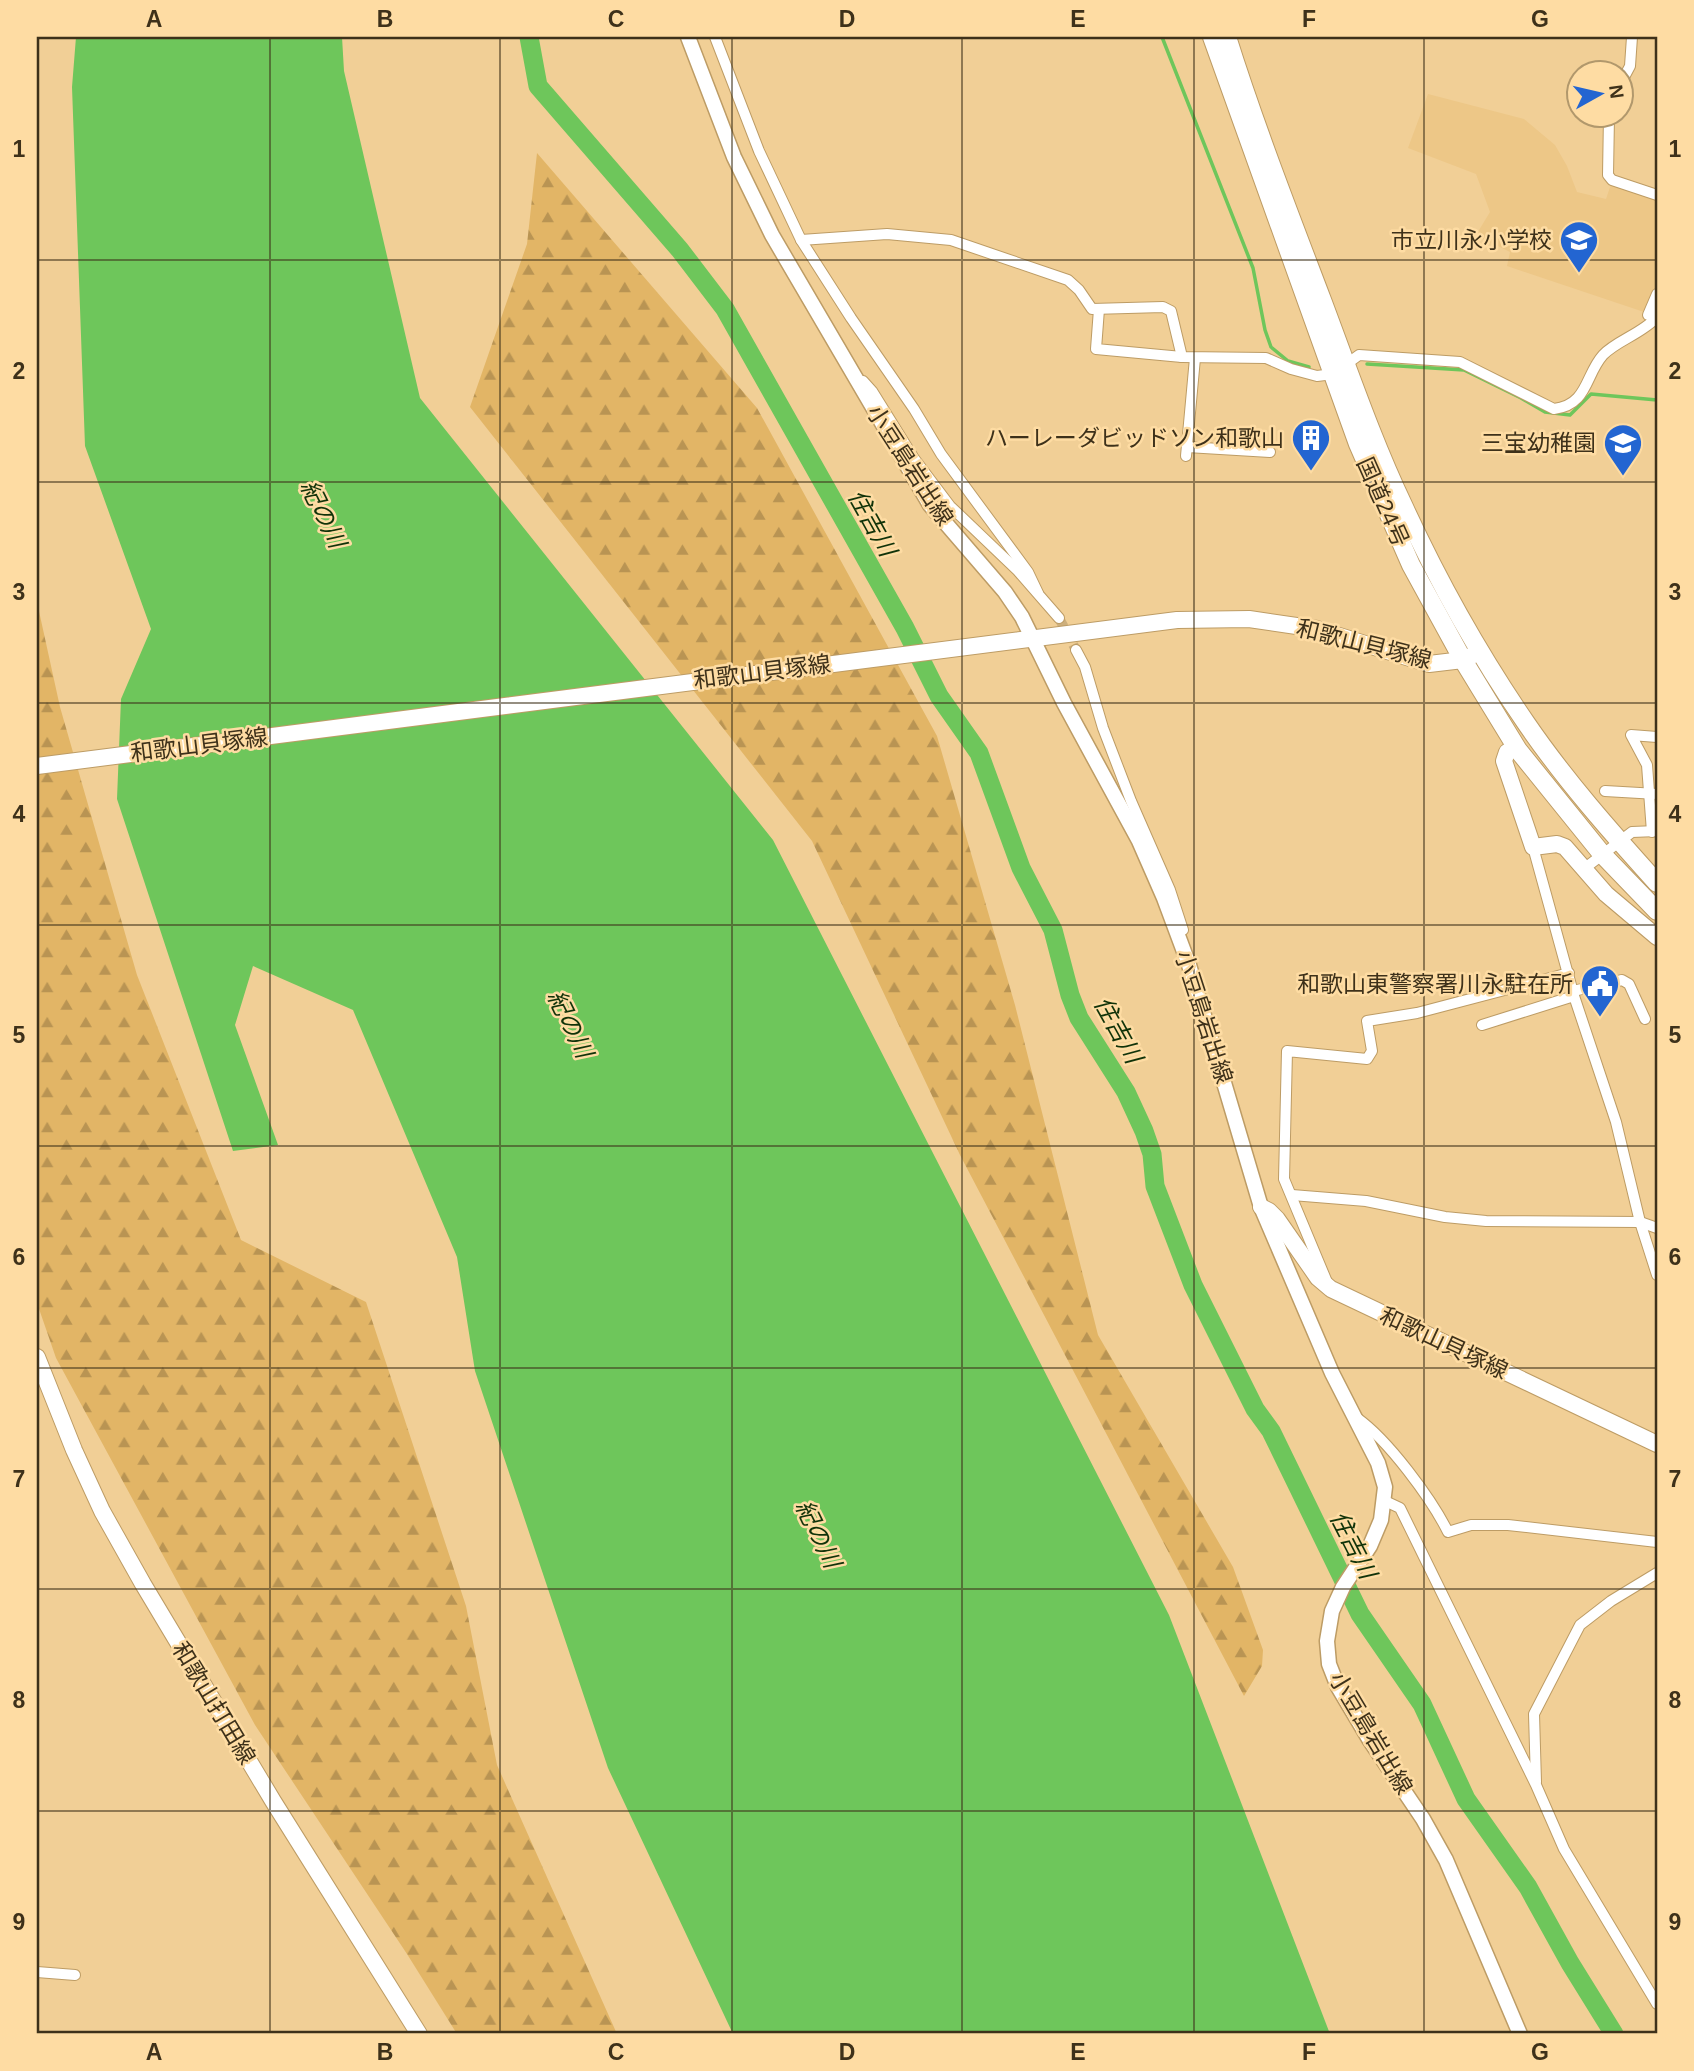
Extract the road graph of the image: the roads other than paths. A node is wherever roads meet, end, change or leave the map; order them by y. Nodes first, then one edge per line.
1 (688, 37) edge
2 (715, 37) edge
3 (1212, 37) edge
4 (1227, 37) edge
5 (1632, 37) edge
6 (1630, 60) edge
7 (1609, 130) edge
8 (1657, 195) edge
9 (801, 240) junction
10 (1657, 294) edge
11 (1099, 309) junction
12 (1657, 316) edge
13 (842, 357) junction
14 (1182, 357) junction
15 (1195, 358) junction
16 (1339, 369) junction
17 (1270, 453) dead end
18 (1038, 593) junction
19 (1059, 618) tunnel mouth
20 (1033, 637) junction
21 (1076, 650) tunnel mouth
22 (1480, 651) junction
23 (1463, 660) junction
24 (1657, 737) edge
25 (1516, 747) junction
26 (37, 765) edge
27 (1605, 791) dead end
28 (1653, 794) edge
29 (1654, 832) edge
30 (1620, 841) junction
31 (1533, 847) junction
32 (1602, 854) junction
33 (1585, 868) junction
34 (1657, 883) edge
35 (1657, 911) edge
36 (1657, 937) edge
37 (1189, 965) junction
38 (1569, 974) junction
39 (1574, 993) junction
40 (1645, 1019) dead end
41 (1482, 1025) dead end
42 (1292, 1195) junction
43 (1261, 1207) junction
44 (1640, 1222) junction
45 (1657, 1228) edge
46 (1657, 1275) edge
47 (1331, 1289) junction
48 (37, 1357) edge
49 (1354, 1416) junction
50 (1657, 1444) edge
51 (1385, 1501) junction
52 (1657, 1542) edge
53 (1657, 1573) edge
54 (1536, 1785) junction
55 (37, 1972) edge
56 (75, 1975) dead end
57 (1657, 2004) edge
58 (419, 2034) edge
59 (1520, 2034) edge

1 - 13 main road, 小豆島岩出線
2 - 9 street
3 - 16 highway, 国道24号
4 - 16 highway, 国道24号
5 - 6 street
7 - 8 street
9 - 11 street
9 - 18 street
10 - 12 street
11 - 14 street
11 - 14 street
12 - 16 street
13 - 18 street
13 - 20 main road, 小豆島岩出線
14 - 15 street
15 - 16 street
15 - 17 street
16 - 22 highway, 国道24号
16 - 23 highway, 国道24号
18 - 19 street
20 - 23 main road, 和歌山貝塚線
20 - 26 main road, 和歌山貝塚線
20 - 37 main road, 小豆島岩出線
21 - 37 street
22 - 23 main road, 和歌山貝塚線
22 - 30 highway, 国道24号
23 - 25 highway, 国道24号
24 - 28 street
25 - 31 main road
25 - 32 highway, 国道24号
27 - 28 street
28 - 29 street
29 - 30 street
30 - 32 street
30 - 34 highway, 国道24号
31 - 33 main road
31 - 38 street
32 - 33 street
32 - 35 highway, 国道24号
33 - 36 main road
37 - 43 main road, 小豆島岩出線
38 - 39 street
38 - 42 street
39 - 40 street
39 - 41 street
39 - 44 street
42 - 44 street
42 - 47 street
43 - 47 main road, 和歌山貝塚線
43 - 49 main road, 小豆島岩出線
44 - 45 street
44 - 46 street
47 - 50 main road, 和歌山貝塚線
48 - 58 main road, 和歌山打田線
49 - 51 main road, 小豆島岩出線
49 - 52 street
51 - 54 street
51 - 59 main road, 小豆島岩出線
53 - 54 street
54 - 57 street
55 - 56 street

